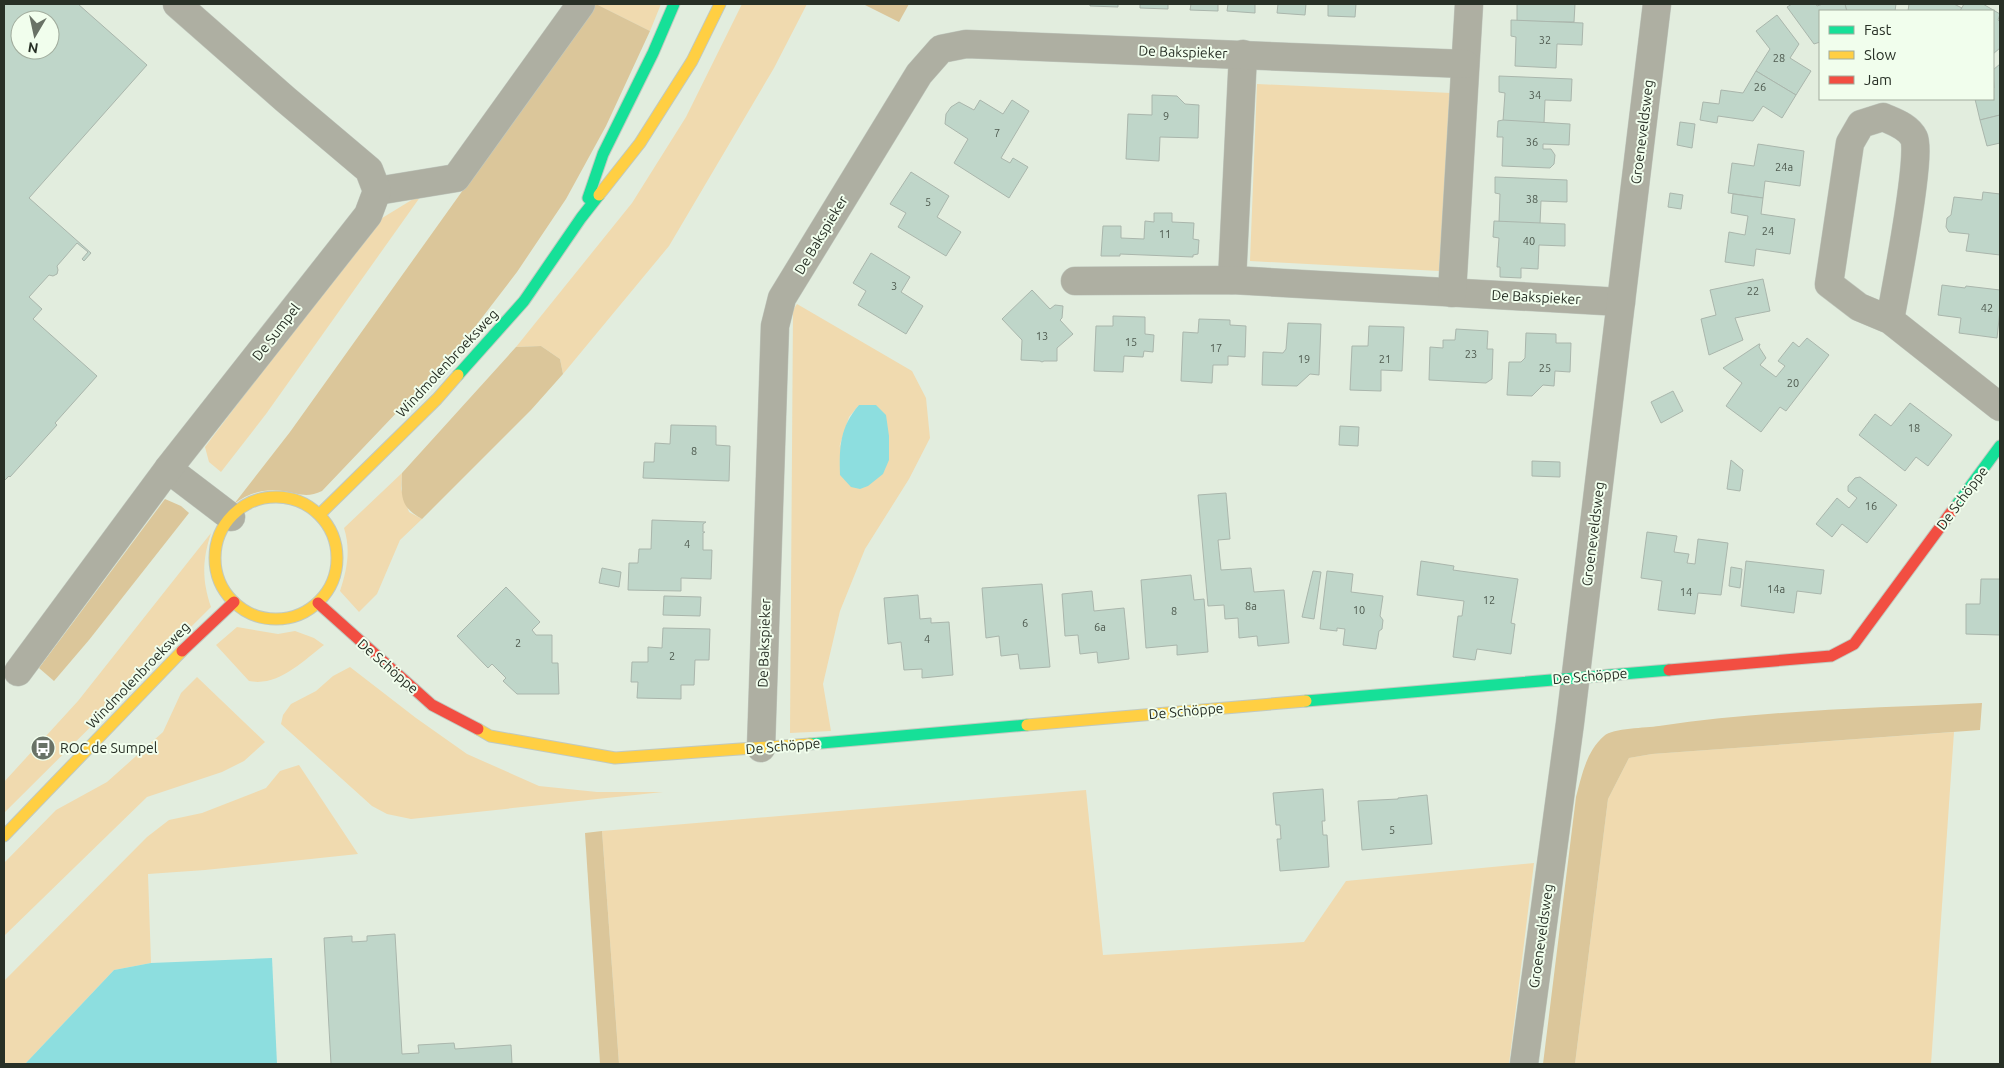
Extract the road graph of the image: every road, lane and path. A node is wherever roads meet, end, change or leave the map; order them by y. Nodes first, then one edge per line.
1 (177, 4) edge
2 (580, 4) edge
3 (674, 4) edge
4 (720, 4) edge
5 (1469, 4) edge
6 (1657, 4) edge
7 (1243, 54) junction
8 (1465, 64) junction
9 (377, 191) junction
10 (580, 218) junction
11 (1232, 280) junction
12 (1076, 281) dead end
13 (1452, 293) junction
14 (1621, 302) junction
15 (1890, 320) junction
16 (2000, 407) edge
17 (2000, 446) edge
18 (168, 470) junction
19 (320, 514) junction
20 (231, 517) junction
21 (234, 602) junction
22 (318, 603) junction
23 (18, 672) dead end
24 (1575, 678) junction
25 (761, 748) junction
26 (4, 836) edge
27 (1524, 1064) edge

1 - 9 street
2 - 9 street
3 - 10 street, Windmolenbroeksweg
4 - 10 street, Windmolenbroeksweg
5 - 8 street
6 - 14 street, Groeneveldsweg
7 - 8 street, De Bakspieker
7 - 11 street, De Bakspieker
7 - 25 street, De Bakspieker
8 - 13 street
9 - 18 street, De Sumpel
10 - 19 street, Windmolenbroeksweg
11 - 12 street, De Bakspieker
11 - 13 street, De Bakspieker
13 - 14 street, De Bakspieker
14 - 24 street, Groeneveldsweg
15 - 15 street
15 - 16 street
17 - 24 street, De Schöppe
18 - 20 street
18 - 23 street, De Sumpel
19 - 20 street
19 - 22 street
20 - 21 street
21 - 22 street
21 - 26 street, Windmolenbroeksweg
22 - 25 street, De Schöppe
24 - 25 street, De Schöppe
24 - 27 street, Groeneveldsweg

